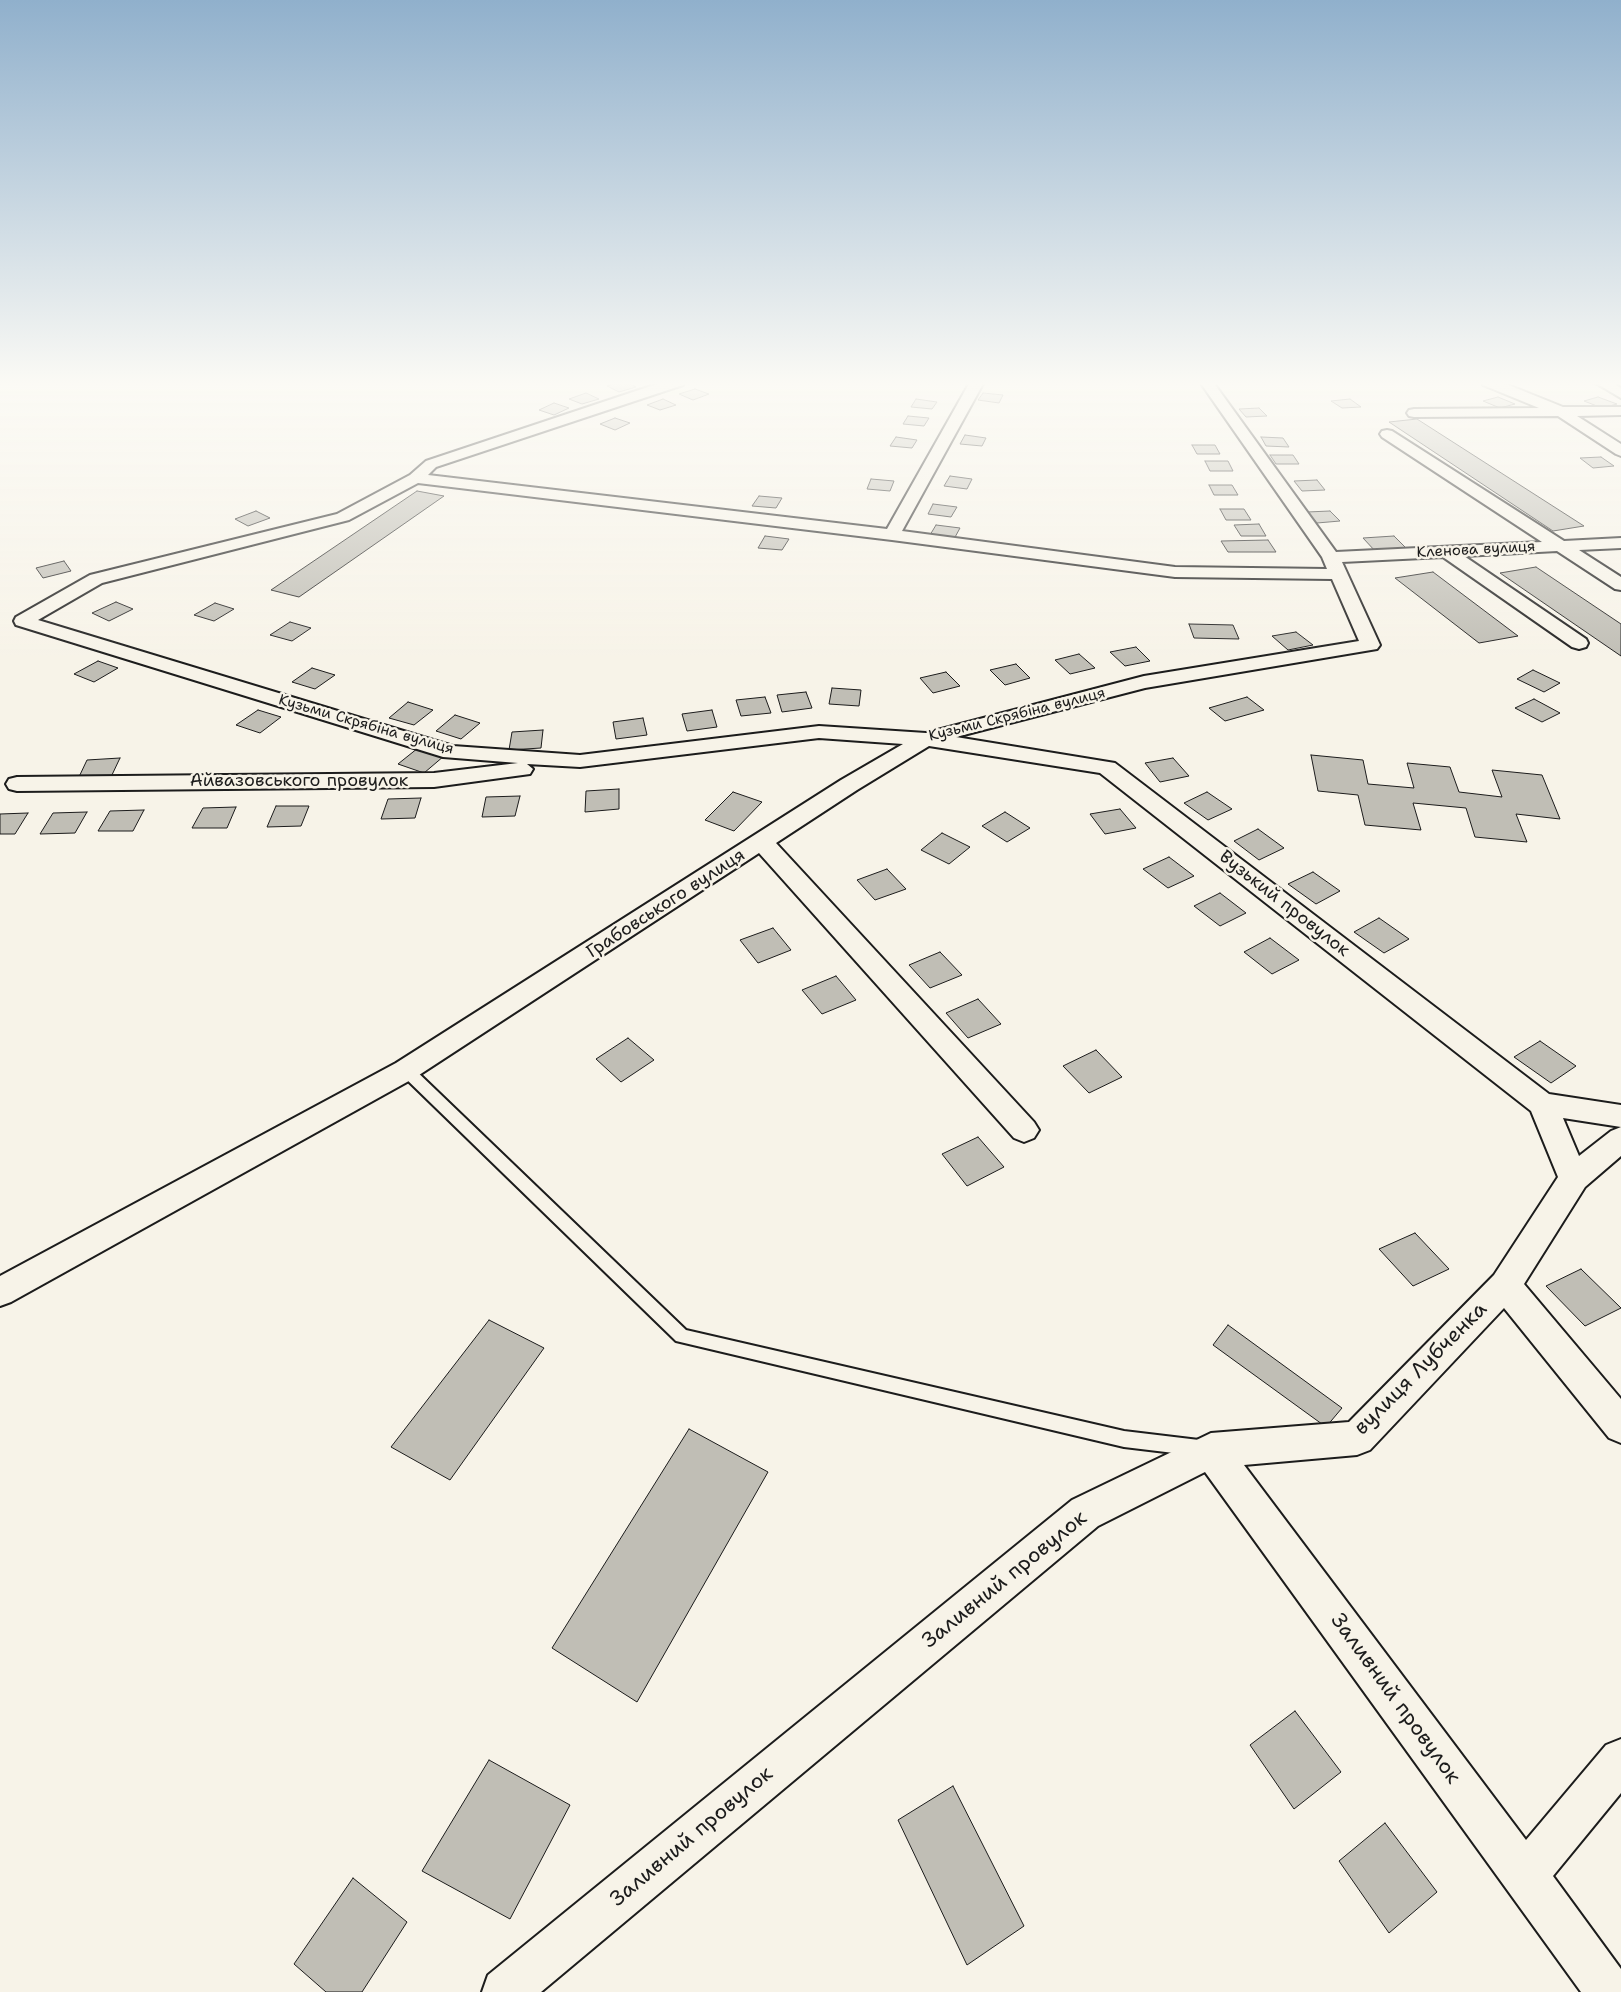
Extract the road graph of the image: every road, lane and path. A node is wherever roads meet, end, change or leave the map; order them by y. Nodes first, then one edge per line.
1 (419, 475) edge
2 (925, 475) edge
3 (1272, 475) edge
4 (1451, 475) edge
5 (416, 478) junction
6 (892, 535) junction
7 (1621, 543) edge
8 (1561, 546) junction
9 (1446, 552) junction
10 (1331, 557) junction
11 (1339, 574) junction
12 (1621, 585) edge
13 (1579, 643) dead end
14 (926, 739) junction
15 (580, 761) junction
16 (17, 784) dead end
17 (762, 842) junction
18 (406, 1070) junction
19 (1542, 1104) junction
20 (1621, 1116) edge
21 (1024, 1130) dead end
22 (1621, 1139) edge
23 (1574, 1178) junction
24 (1505, 1285) junction
25 (0, 1292) edge
26 (1621, 1426) edge
27 (1211, 1450) junction
28 (1621, 1760) edge
29 (1525, 1875) junction
30 (505, 1992) edge
31 (1609, 1992) edge

1 - 5 street
2 - 6 street
3 - 10 street
4 - 8 street
5 - 6 street
5 - 15 street, Кузьми Скрябіна вулиця
6 - 11 street
7 - 8 street, Кленова вулиця
8 - 9 street, Кленова вулиця
8 - 12 street
9 - 10 street, Кленова вулиця
9 - 13 street
10 - 11 street
11 - 14 street, Кузьми Скрябіна вулиця
14 - 15 street, Кузьми Скрябіна вулиця
14 - 17 street, Грабовського вулиця
14 - 19 street, Вузький провулок
15 - 16 street, Айвазовського провулок
17 - 18 street, Грабовського вулиця
17 - 21 street
18 - 25 street, Грабовського вулиця
18 - 27 lane
19 - 20 street
19 - 23 street, Вузький провулок
22 - 23 street, вулиця Лубченка
23 - 24 street, вулиця Лубченка
24 - 26 street
24 - 27 street, вулиця Лубченка
27 - 29 street, Заливний провулок
27 - 30 street, Заливний провулок
28 - 29 street
29 - 31 street, Заливний провулок

